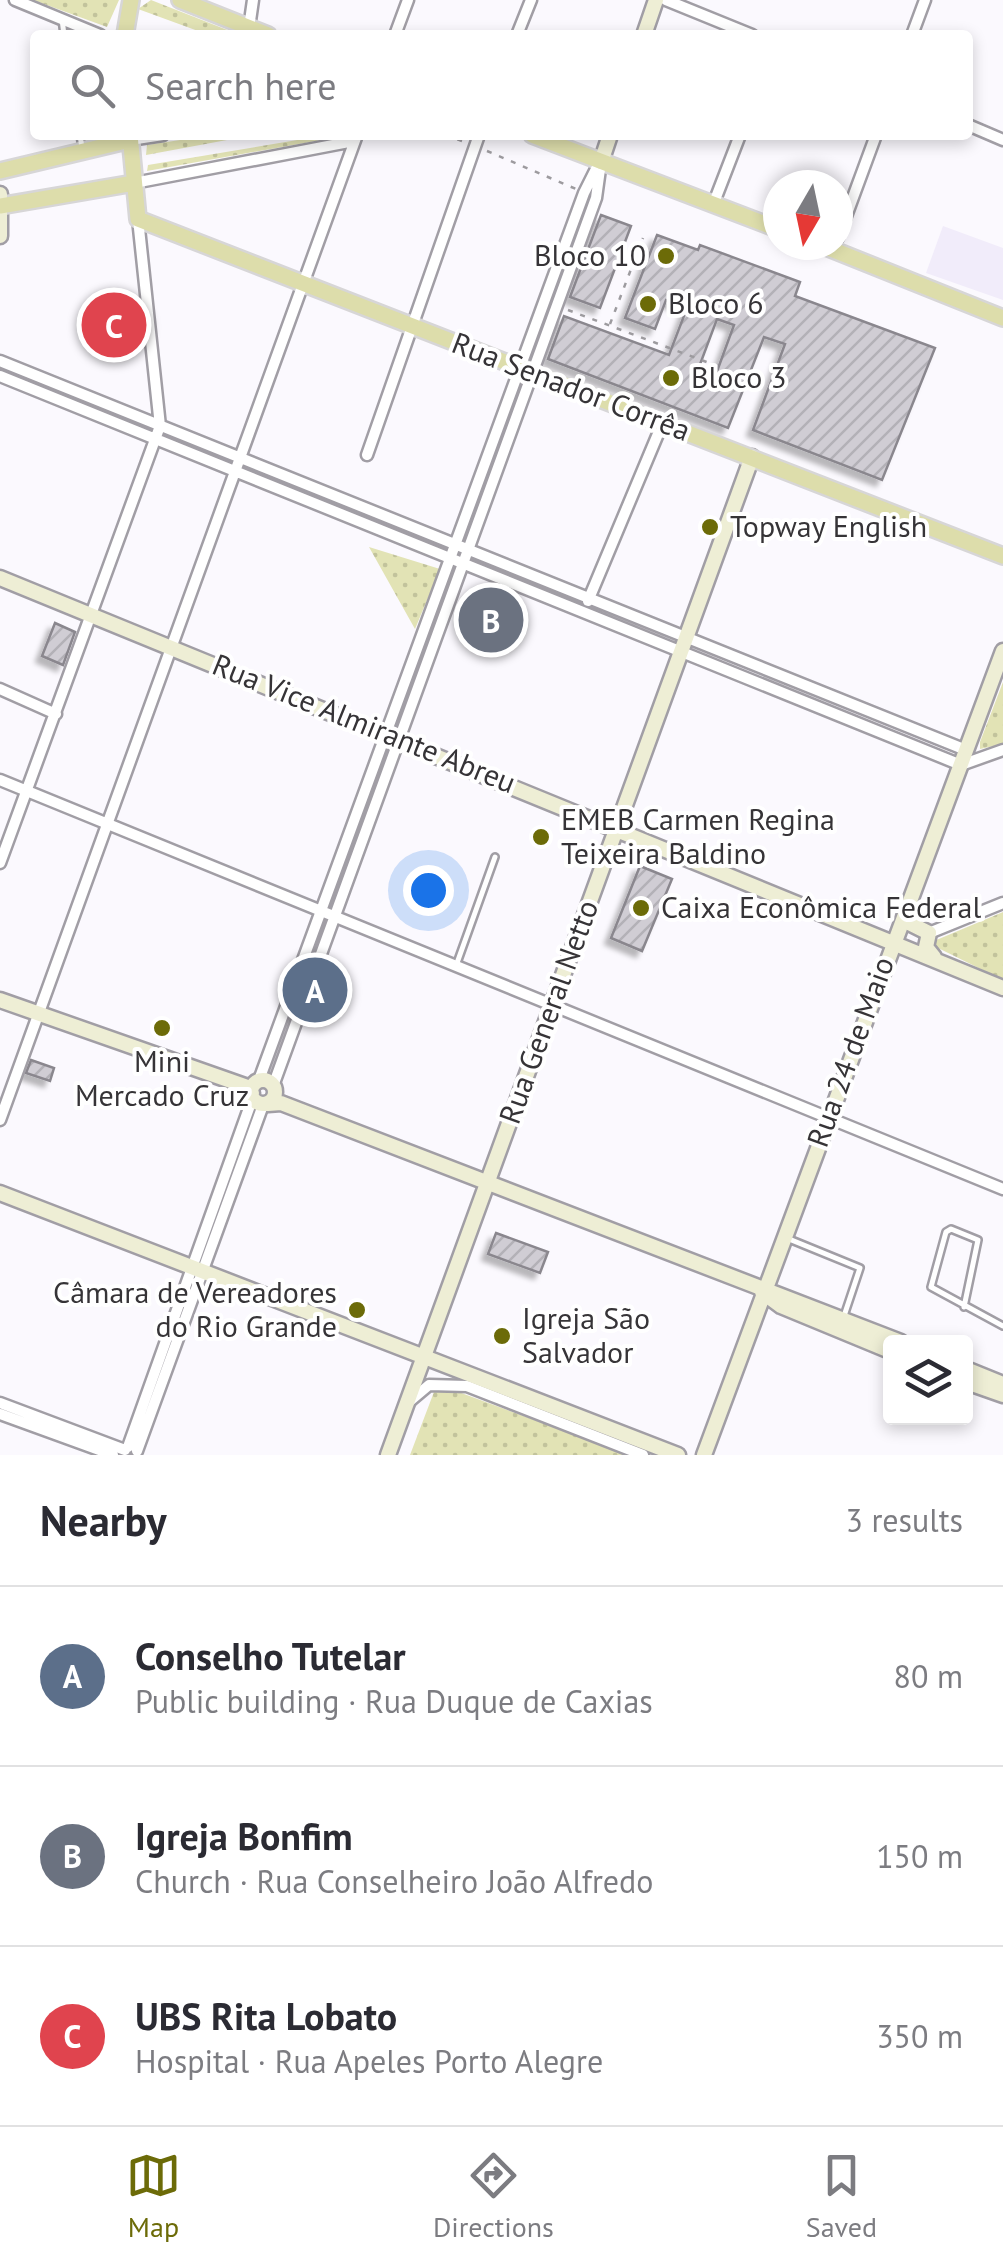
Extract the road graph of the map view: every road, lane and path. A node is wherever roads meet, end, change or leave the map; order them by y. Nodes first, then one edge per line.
1 (15, 0) edge
2 (131, 0) edge
3 (180, 0) edge
4 (253, 0) edge
5 (408, 0) edge
6 (531, 0) edge
7 (656, 0) edge
8 (666, 0) edge
9 (925, 0) edge
10 (62, 19) junction
11 (249, 28) junction
12 (63, 30) edge
13 (88, 30) edge
14 (126, 30) edge
15 (254, 30) edge
16 (397, 30) edge
17 (520, 30) edge
18 (646, 30) edge
19 (740, 30) edge
20 (914, 30) edge
21 (973, 127) edge
22 (111, 140) edge
23 (130, 140) edge
24 (346, 140) edge
25 (355, 140) edge
26 (477, 140) edge
27 (545, 140) edge
28 (608, 140) edge
29 (738, 140) edge
30 (874, 140) edge
31 (1003, 140) edge
32 (82, 143) edge
33 (600, 162) junction
34 (0, 172) edge
35 (134, 184) junction
36 (853, 192) edge
37 (584, 193) junction
38 (1, 202) edge
39 (713, 205) junction
40 (138, 220) junction
41 (763, 223) edge
42 (0, 236) edge
43 (643, 238) dead end
44 (853, 253) edge
45 (301, 285) junction
46 (555, 305) junction
47 (1003, 318) edge
48 (412, 326) junction
49 (610, 326) junction
50 (6, 363) edge
51 (712, 364) dead end
52 (525, 369) junction
53 (3, 378) edge
54 (94, 398) junction
55 (88, 412) junction
56 (662, 422) junction
57 (160, 426) junction
58 (156, 439) junction
59 (193, 439) junction
60 (487, 450) junction
61 (188, 451) junction
62 (367, 454) dead end
63 (500, 456) junction
64 (752, 457) junction
65 (239, 458) junction
66 (234, 470) junction
67 (302, 483) junction
68 (474, 484) junction
69 (488, 490) junction
70 (298, 495) junction
71 (349, 502) junction
72 (344, 514) junction
73 (452, 543) junction
74 (466, 548) junction
75 (447, 556) junction
76 (1003, 556) edge
77 (461, 562) junction
78 (524, 572) junction
79 (0, 578) edge
80 (519, 585) junction
81 (590, 598) junction
82 (584, 610) junction
83 (93, 616) junction
84 (633, 616) junction
85 (627, 628) junction
86 (172, 646) junction
87 (683, 646) junction
88 (1003, 651) edge
89 (409, 662) junction
90 (422, 668) junction
91 (778, 676) junction
92 (773, 688) junction
93 (0, 689) edge
94 (821, 692) junction
95 (816, 706) junction
96 (56, 714) junction
97 (390, 735) junction
98 (1003, 750) edge
99 (964, 757) junction
100 (0, 780) edge
101 (28, 791) junction
102 (108, 822) junction
103 (615, 826) junction
104 (347, 856) junction
105 (495, 857) dead end
106 (0, 863) edge
107 (1003, 903) edge
108 (905, 906) junction
109 (321, 908) junction
110 (333, 913) junction
111 (929, 932) junction
112 (892, 940) junction
113 (939, 960) junction
114 (301, 964) junction
115 (457, 964) junction
116 (314, 968) junction
117 (1003, 988) edge
118 (0, 1000) edge
119 (552, 1004) junction
120 (36, 1014) junction
121 (278, 1026) junction
122 (291, 1032) junction
123 (262, 1093) junction
124 (829, 1117) junction
125 (0, 1120) edge
126 (241, 1148) junction
127 (223, 1178) junction
128 (236, 1182) junction
129 (486, 1185) junction
130 (1003, 1189) edge
131 (0, 1193) edge
132 (214, 1202) junction
133 (227, 1207) junction
134 (204, 1231) junction
135 (217, 1236) junction
136 (782, 1237) junction
137 (197, 1272) junction
138 (762, 1292) junction
139 (964, 1307) junction
140 (172, 1319) junction
141 (843, 1319) junction
142 (185, 1325) junction
143 (1003, 1326) edge
144 (883, 1335) edge
145 (166, 1336) junction
146 (179, 1343) junction
147 (883, 1349) edge
148 (424, 1360) junction
149 (973, 1371) edge
150 (1003, 1384) edge
151 (973, 1385) edge
152 (1003, 1396) edge
153 (144, 1398) junction
154 (410, 1402) junction
155 (0, 1403) edge
156 (157, 1404) junction
157 (0, 1414) edge
158 (133, 1452) edge
159 (113, 1455) edge
160 (388, 1455) edge
161 (643, 1455) edge
162 (678, 1455) edge
163 (704, 1455) edge

1 - 10 street
2 - 14 main road
3 - 11 main road
4 - 11 street
5 - 16 street
6 - 17 street
7 - 18 street
8 - 19 street
9 - 20 street
10 - 12 lane
10 - 13 street
11 - 15 main road
21 - 31 street
22 - 32 main road
23 - 35 main road
24 - 35 street
25 - 45 street
26 - 37 path
26 - 48 street
27 - 33 main road
28 - 33 street
29 - 39 street
30 - 36 street
32 - 34 main road
33 - 37 street
33 - 39 main road
33 - 46 street
35 - 38 main road
35 - 40 main road
37 - 52 street
38 - 42 street
39 - 41 main road
40 - 45 main road, Rua Senador Corrêa
40 - 57 street
43 - 49 path
44 - 47 main road
45 - 48 main road, Rua Senador Corrêa
45 - 65 street
46 - 49 path
46 - 52 street
48 - 52 main road, Rua Senador Corrêa
48 - 62 street
49 - 51 path
50 - 53 street
50 - 54 street
52 - 56 main road, Rua Senador Corrêa
52 - 60 street
52 - 63 street
53 - 55 street
54 - 55 street
54 - 57 street
55 - 58 street
56 - 64 main road, Rua Senador Corrêa
56 - 81 street
57 - 58 street
57 - 59 street
58 - 61 street
58 - 83 street
59 - 61 street
59 - 65 street
60 - 63 street
60 - 68 street
61 - 66 street
63 - 69 street
64 - 76 main road, Rua Senador Corrêa
64 - 87 street, Rua General Netto
65 - 66 street
65 - 67 street
66 - 70 street
66 - 86 street
67 - 70 street
67 - 71 street
68 - 69 street
68 - 73 street
69 - 74 street
70 - 72 street
71 - 72 street
71 - 73 street
72 - 75 street
73 - 74 street
73 - 75 street
74 - 77 street
74 - 78 street
75 - 77 street
75 - 89 street
77 - 80 street
77 - 90 street
78 - 80 street
78 - 81 street
79 - 83 street, Rua Vice Almirante Abreu
80 - 82 street
81 - 82 street
81 - 84 street
82 - 85 street
83 - 86 street, Rua Vice Almirante Abreu
83 - 96 street
84 - 85 street
84 - 87 street
85 - 87 street
86 - 97 street, Rua Vice Almirante Abreu
86 - 102 street
87 - 91 street
87 - 92 street
87 - 103 street, Rua General Netto
88 - 99 street, Rua 24 de Maio
89 - 90 street
89 - 97 street
90 - 97 street
91 - 92 street
91 - 94 street
92 - 95 street
93 - 96 street
94 - 95 street
94 - 99 street
95 - 99 street
96 - 101 street
97 - 103 street, Rua Vice Almirante Abreu
97 - 104 street
98 - 99 street
99 - 108 street, Rua 24 de Maio
100 - 101 street
101 - 102 street
101 - 106 street
102 - 109 street
102 - 120 street
103 - 112 street, Rua Vice Almirante Abreu
103 - 119 street, Rua General Netto
104 - 109 street
104 - 110 street
105 - 115 lane
107 - 111 street
108 - 111 street
108 - 112 street, Rua 24 de Maio
109 - 110 street
109 - 114 street
110 - 115 street
110 - 116 street
111 - 113 street
112 - 113 street, Rua Vice Almirante Abreu
112 - 124 street, Rua 24 de Maio
113 - 117 street, Rua Vice Almirante Abreu
114 - 116 street
114 - 121 street
115 - 119 street
116 - 122 street
118 - 120 street
119 - 124 street
119 - 129 street, Rua General Netto
120 - 123 street
120 - 125 street
121 - 122 street
121 - 123 street
122 - 123 street
123 - 126 street
123 - 129 street
124 - 130 street
124 - 136 street, Rua 24 de Maio
126 - 127 street
126 - 128 street
127 - 128 street
127 - 132 street
128 - 133 street
129 - 138 street
129 - 148 street, Rua General Netto
131 - 137 street
132 - 133 street
132 - 134 street
133 - 135 street
134 - 135 street
134 - 137 street
135 - 137 street
136 - 138 street, Rua 24 de Maio
136 - 141 lane
137 - 140 street
137 - 142 street
137 - 148 street
138 - 141 street
138 - 147 street
138 - 163 street, Rua 24 de Maio
139 - 139 lane
139 - 143 lane
140 - 142 street
140 - 145 street
141 - 144 street
142 - 146 street
145 - 146 street
145 - 153 street
146 - 156 street
148 - 154 street, Rua General Netto
148 - 162 street
149 - 150 street
151 - 152 street
153 - 156 street
153 - 158 street
154 - 160 street, Rua General Netto
154 - 161 street
155 - 158 street
156 - 158 street
157 - 159 street

